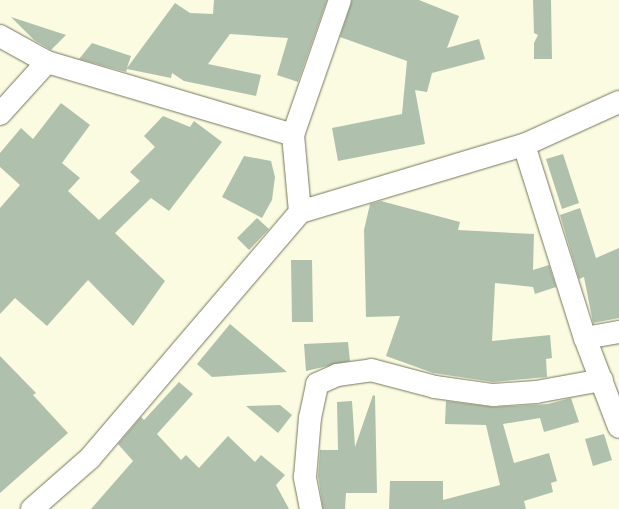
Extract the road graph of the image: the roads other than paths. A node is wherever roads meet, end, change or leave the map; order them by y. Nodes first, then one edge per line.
1 (340, 0) edge
2 (0, 36) edge
3 (47, 62) junction
4 (619, 102) edge
5 (0, 114) edge
6 (294, 135) junction
7 (524, 145) junction
8 (300, 212) junction
9 (619, 332) edge
10 (585, 338) junction
11 (602, 380) junction
12 (619, 427) edge
13 (32, 509) edge
14 (311, 509) edge

1 - 6 street
2 - 3 street
3 - 5 street
3 - 6 street
4 - 7 street
6 - 8 street
7 - 8 street
7 - 10 street
8 - 13 street
9 - 10 street
10 - 11 street
11 - 12 street
11 - 14 street

